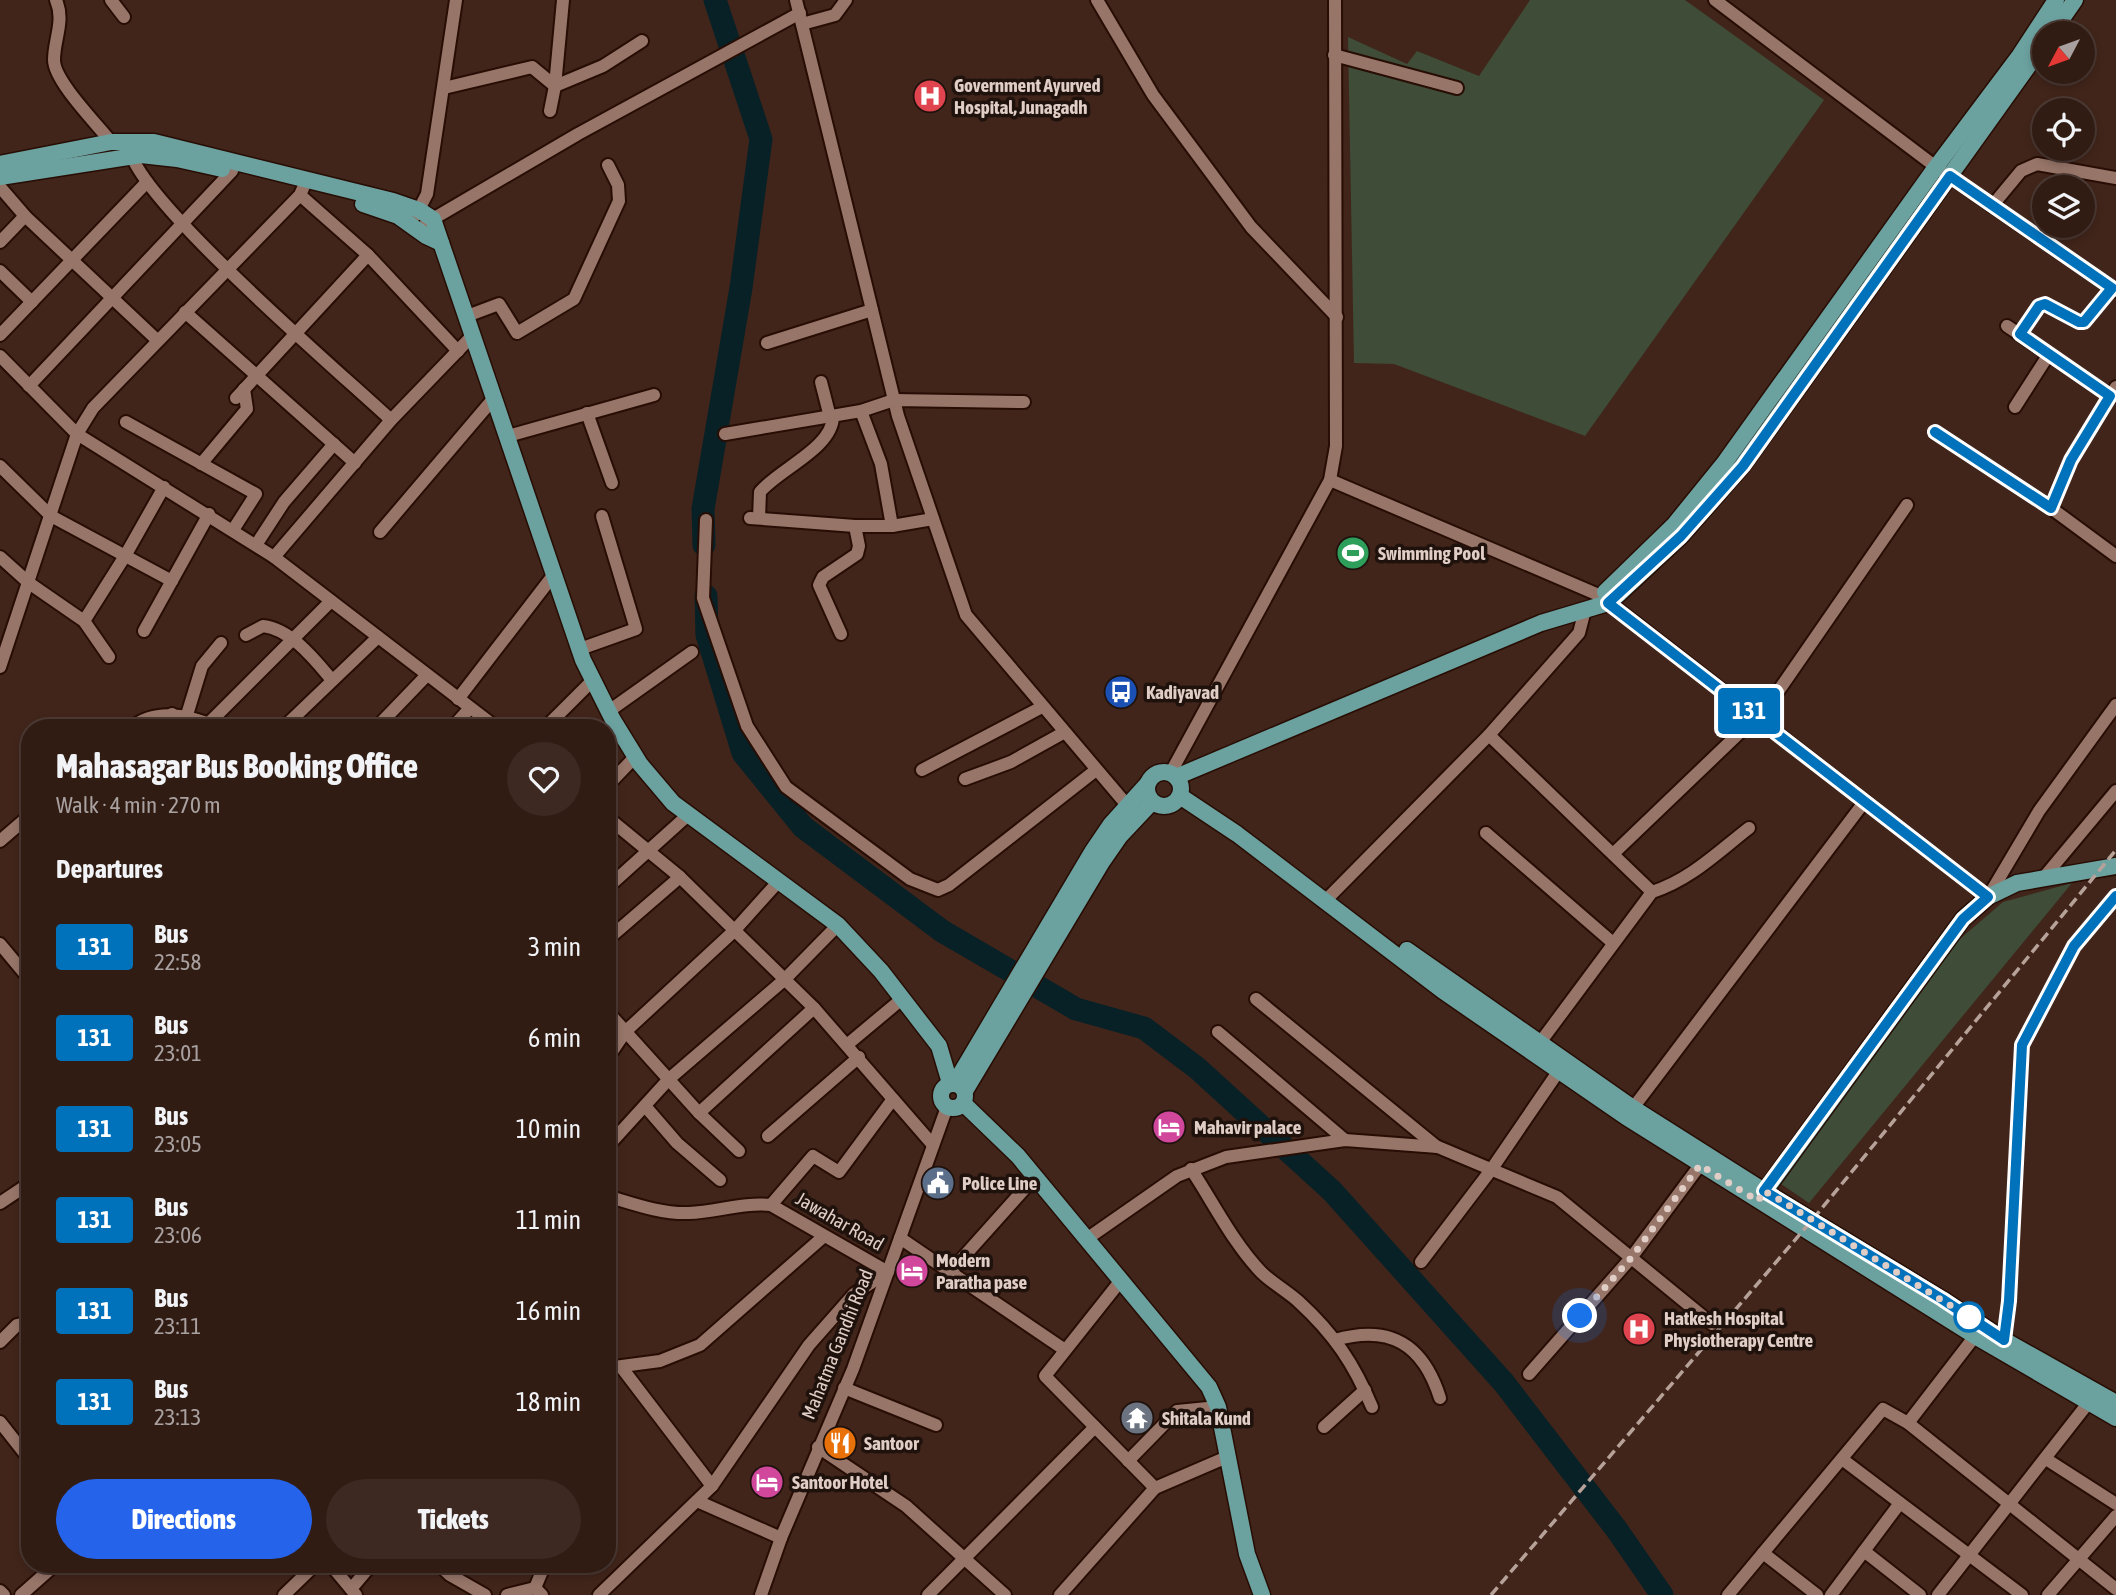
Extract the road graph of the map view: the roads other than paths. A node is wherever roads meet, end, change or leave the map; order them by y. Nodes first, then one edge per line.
1 (57, 0) edge
2 (111, 0) edge
3 (456, 0) edge
4 (563, 0) edge
5 (796, 0) edge
6 (846, 0) edge
7 (1097, 0) edge
8 (1335, 0) edge
9 (1714, 0) edge
10 (2056, 0) edge
11 (2076, 0) edge
12 (124, 17) dead end
13 (801, 19) junction
14 (2061, 21) edge
15 (642, 41) dead end
16 (1334, 55) junction
17 (2032, 59) edge
18 (555, 86) junction
19 (444, 88) junction
20 (1457, 88) dead end
21 (550, 111) dead end
22 (111, 142) junction
23 (130, 148) junction
24 (0, 164) edge
25 (608, 165) dead end
26 (232, 172) junction
27 (1943, 172) junction
28 (0, 177) edge
29 (2116, 178) edge
30 (147, 182) junction
31 (0, 187) edge
32 (303, 187) junction
33 (1992, 206) junction
34 (25, 216) junction
35 (420, 220) junction
36 (184, 225) junction
37 (0, 242) edge
38 (368, 255) junction
39 (72, 260) junction
40 (227, 268) junction
41 (0, 271) edge
42 (2114, 289) edge
43 (113, 299) junction
44 (32, 302) junction
45 (872, 310) junction
46 (184, 312) junction
47 (467, 316) junction
48 (1337, 317) junction
49 (2007, 326) dead end
50 (296, 332) junction
51 (2020, 334) junction
52 (0, 335) edge
53 (473, 335) junction
54 (157, 340) junction
55 (767, 343) dead end
56 (458, 351) junction
57 (2049, 354) junction
58 (0, 356) edge
59 (257, 376) junction
60 (821, 382) dead end
61 (29, 386) junction
62 (2113, 391) edge
63 (654, 395) dead end
64 (494, 398) junction
65 (894, 400) junction
66 (1024, 402) dead end
67 (2015, 407) dead end
68 (861, 411) junction
69 (587, 414) junction
70 (832, 417) junction
71 (391, 420) junction
72 (126, 422) dead end
73 (1935, 432) dead end
74 (77, 434) junction
75 (725, 434) dead end
76 (508, 436) junction
77 (334, 444) junction
78 (355, 463) junction
79 (201, 464) junction
80 (0, 466) edge
81 (1330, 480) junction
82 (612, 483) dead end
83 (164, 487) junction
84 (1907, 505) dead end
85 (2051, 508) junction
86 (209, 514) junction
87 (51, 516) junction
88 (602, 516) dead end
89 (933, 519) junction
90 (706, 520) dead end
91 (855, 526) junction
92 (892, 526) junction
93 (233, 530) junction
94 (380, 532) dead end
95 (256, 545) junction
96 (125, 555) junction
97 (2116, 556) edge
98 (0, 557) edge
99 (274, 557) junction
100 (555, 573) junction
101 (172, 581) junction
102 (29, 583) junction
103 (1605, 599) junction
104 (331, 601) junction
105 (1587, 610) junction
106 (84, 621) junction
107 (144, 631) dead end
108 (841, 634) dead end
109 (246, 635) dead end
110 (378, 637) junction
111 (292, 640) junction
112 (221, 643) dead end
113 (580, 649) junction
114 (692, 652) dead end
115 (109, 657) dead end
116 (1, 665) edge
117 (427, 675) junction
118 (332, 680) junction
119 (593, 680) junction
120 (458, 699) junction
121 (2116, 705) edge
122 (1042, 707) junction
123 (470, 708) junction
124 (609, 711) junction
125 (172, 714) junction
126 (1757, 716) junction
127 (186, 718) junction
128 (149, 719) edge
129 (170, 719) edge
130 (190, 719) edge
131 (220, 719) edge
132 (292, 719) edge
133 (385, 719) edge
134 (460, 719) edge
135 (484, 719) edge
136 (554, 719) edge
137 (614, 719) edge
138 (616, 723) edge
139 (1063, 733) junction
140 (1489, 735) junction
141 (635, 757) junction
142 (922, 770) dead end
143 (1096, 771) junction
144 (616, 777) edge
145 (965, 779) dead end
146 (1176, 782) junction
147 (1148, 783) junction
148 (2116, 791) edge
149 (1866, 801) junction
150 (1152, 802) junction
151 (1132, 811) junction
152 (688, 815) junction
153 (21, 823) edge
154 (616, 824) edge
155 (1749, 828) dead end
156 (1486, 833) dead end
157 (0, 841) edge
158 (649, 851) junction
159 (1613, 854) junction
160 (2116, 866) edge
161 (2045, 876) junction
162 (680, 877) junction
163 (616, 880) edge
164 (778, 882) junction
165 (1652, 892) junction
166 (2116, 896) edge
167 (1988, 897) junction
168 (1327, 899) junction
169 (838, 925) junction
170 (734, 931) junction
171 (616, 932) edge
172 (1613, 943) junction
173 (0, 944) edge
174 (21, 969) edge
175 (784, 980) junction
176 (903, 998) junction
177 (1256, 999) dead end
178 (814, 1008) junction
179 (616, 1020) edge
180 (626, 1031) junction
181 (1218, 1032) dead end
182 (848, 1044) junction
183 (616, 1046) edge
184 (1535, 1049) junction
185 (859, 1057) junction
186 (1558, 1072) junction
187 (669, 1079) junction
188 (958, 1090) junction
189 (893, 1099) junction
190 (645, 1106) junction
191 (947, 1107) junction
192 (1633, 1108) junction
193 (699, 1114) junction
194 (768, 1136) dead end
195 (616, 1137) edge
196 (1345, 1140) junction
197 (933, 1145) junction
198 (1438, 1147) junction
199 (739, 1151) dead end
200 (1700, 1165) junction
201 (1191, 1169) junction
202 (1491, 1170) junction
203 (1036, 1176) junction
204 (720, 1180) dead end
205 (21, 1188) edge
206 (1761, 1196) junction
207 (616, 1198) edge
208 (0, 1203) edge
209 (771, 1205) junction
210 (823, 1237) junction
211 (900, 1238) junction
212 (1088, 1238) junction
213 (1631, 1258) junction
214 (1421, 1262) dead end
215 (888, 1272) junction
216 (950, 1272) junction
217 (1122, 1279) junction
218 (21, 1324) edge
219 (1712, 1324) dead end
220 (1975, 1336) junction
221 (1335, 1340) junction
222 (2004, 1340) junction
223 (0, 1342) edge
224 (1065, 1350) junction
225 (616, 1368) edge
226 (622, 1368) junction
227 (1529, 1374) dead end
228 (844, 1388) junction
229 (1365, 1390) junction
230 (1440, 1398) dead end
231 (2089, 1402) junction
232 (2116, 1403) edge
233 (1219, 1407) junction
234 (1372, 1408) dead end
235 (2116, 1418) edge
236 (0, 1422) edge
237 (1908, 1423) junction
238 (936, 1424) dead end
239 (1095, 1427) junction
240 (1324, 1427) dead end
241 (818, 1447) junction
242 (21, 1449) edge
243 (1227, 1457) junction
244 (1842, 1459) junction
245 (2046, 1459) junction
246 (1128, 1461) junction
247 (712, 1486) junction
248 (1155, 1488) junction
249 (697, 1501) junction
250 (1900, 1503) junction
251 (2116, 1504) edge
252 (2010, 1505) junction
253 (2116, 1517) edge
254 (781, 1538) junction
255 (1864, 1551) junction
256 (1763, 1553) junction
257 (1970, 1555) junction
258 (964, 1558) junction
259 (2078, 1559) junction
260 (46, 1573) edge
261 (307, 1573) edge
262 (338, 1573) edge
263 (366, 1573) edge
264 (448, 1573) edge
265 (543, 1573) edge
266 (2116, 1589) edge
267 (0, 1591) edge
268 (538, 1591) edge
269 (762, 1591) edge
270 (354, 1592) edge
271 (287, 1594) edge
272 (4, 1595) edge
273 (21, 1595) edge
274 (485, 1595) edge
275 (507, 1595) edge
276 (599, 1595) edge
277 (749, 1595) edge
278 (928, 1595) edge
279 (1006, 1595) edge
280 (1060, 1595) edge
281 (1262, 1595) edge
282 (1728, 1595) edge
283 (1817, 1595) edge
284 (1831, 1595) edge
285 (1920, 1595) edge
286 (1938, 1595) edge
287 (2022, 1595) edge
288 (2048, 1595) edge

1 - 22 street
2 - 12 street
3 - 19 street
4 - 18 street
5 - 13 street
6 - 13 street
7 - 48 street
8 - 16 street
9 - 27 street
10 - 27 main road
11 - 14 main road
13 - 35 street
13 - 45 street
15 - 18 street
16 - 20 street
16 - 48 street
17 - 27 main road
18 - 19 street
18 - 21 street
19 - 35 street
22 - 23 main road
22 - 24 main road
23 - 26 main road
23 - 28 main road
23 - 30 street
23 - 32 main road
25 - 47 street
26 - 32 main road
26 - 36 street
27 - 33 street
27 - 103 main road
29 - 33 street
30 - 36 street
30 - 39 street
31 - 34 street
32 - 35 main road
32 - 38 street
32 - 40 street
33 - 42 street
34 - 37 street
34 - 39 street
35 - 47 main road
36 - 40 street
36 - 43 street
38 - 50 street
38 - 56 street
39 - 43 street
39 - 44 street
40 - 46 street
40 - 50 street
41 - 44 street
42 - 51 street
43 - 54 street
43 - 61 street
44 - 52 street
45 - 55 street
45 - 65 street
46 - 54 street
46 - 59 street
47 - 53 main road
48 - 81 street
49 - 51 street
50 - 59 street
50 - 71 street
51 - 57 street
53 - 56 street
53 - 64 main road
54 - 74 street
56 - 71 street
57 - 62 street
57 - 67 street
58 - 61 street
59 - 77 street
59 - 79 street
60 - 70 street
61 - 74 street
62 - 85 street
63 - 69 street
64 - 76 main road
64 - 94 street
65 - 66 street
65 - 68 street
65 - 89 street
68 - 70 street
68 - 92 street
69 - 76 street
69 - 82 street
70 - 75 street
70 - 91 street
71 - 78 street
72 - 79 street
73 - 85 street
74 - 83 street
74 - 87 street
76 - 100 main road
77 - 78 street
77 - 95 street
78 - 99 street
79 - 93 street
80 - 87 street
81 - 103 street
81 - 146 street
83 - 86 street
83 - 96 street
84 - 126 street
85 - 97 street
86 - 93 street
86 - 101 street
87 - 96 street
87 - 102 street
88 - 113 street
89 - 92 street
89 - 122 street
90 - 143 street
91 - 92 street
91 - 108 street
93 - 95 street
95 - 99 street
96 - 101 street
96 - 106 street
98 - 102 street
99 - 104 street
100 - 113 main road
100 - 120 street
101 - 107 street
102 - 106 street
102 - 116 street
103 - 105 main road
103 - 126 street
104 - 110 street
104 - 111 street
105 - 140 street
105 - 146 main road
106 - 115 street
109 - 111 street
110 - 117 street
110 - 118 street
111 - 118 street
111 - 131 street
112 - 127 street
113 - 119 main road
114 - 124 street
117 - 120 street
117 - 133 street
118 - 132 street
119 - 124 main road
119 - 136 street
120 - 123 street
121 - 167 street
122 - 139 street
122 - 142 street
123 - 134 street
123 - 135 street
124 - 137 main road
125 - 127 street
125 - 128 street
125 - 129 street
126 - 149 street
126 - 159 street
127 - 130 street
138 - 141 main road
139 - 143 street
139 - 145 street
140 - 159 street
140 - 168 street
141 - 144 street
141 - 152 main road
143 - 151 street
146 - 147 main road
146 - 150 main road
146 - 168 main road
147 - 150 main road
147 - 151 main road
148 - 161 street
149 - 167 street
149 - 192 street
150 - 151 main road
151 - 188 main road
152 - 158 street
152 - 164 main road
153 - 157 street
154 - 158 street
155 - 165 street
156 - 172 street
158 - 162 street
158 - 163 street
159 - 165 street
160 - 161 main road
161 - 167 main road
162 - 170 street
162 - 171 street
164 - 169 main road
164 - 170 street
165 - 172 street
166 - 222 street
167 - 206 main road
168 - 184 main road
169 - 175 street
169 - 176 main road
170 - 175 street
170 - 180 street
172 - 184 street
173 - 174 street
175 - 178 street
175 - 187 street
176 - 182 street
176 - 188 main road
177 - 198 street
178 - 182 street
178 - 193 street
179 - 180 street
180 - 183 street
180 - 187 street
181 - 196 street
182 - 185 street
184 - 186 main road
184 - 192 main road
185 - 189 street
185 - 194 street
186 - 200 main road
186 - 202 street
187 - 190 street
187 - 193 street
188 - 191 main road
188 - 191 main road
188 - 203 main road
189 - 197 street
189 - 209 street
190 - 195 street
190 - 204 street
191 - 197 street, Mahatma Gandhi Road
192 - 206 main road
193 - 199 street
196 - 198 street
196 - 201 street
197 - 211 street, Mahatma Gandhi Road
198 - 202 street
200 - 206 main road
200 - 213 street
201 - 212 street
201 - 221 street
202 - 213 street
202 - 214 street
203 - 212 main road
203 - 216 street
205 - 208 street
206 - 220 main road
206 - 222 main road
207 - 209 street, Jawahar Road
209 - 210 street, Jawahar Road
210 - 215 street, Jawahar Road
210 - 226 street
211 - 215 street, Mahatma Gandhi Road
211 - 216 street
212 - 217 main road
213 - 219 street
213 - 227 street
215 - 228 street, Mahatma Gandhi Road
215 - 247 street
216 - 224 street
217 - 224 street
217 - 233 main road
218 - 223 street
220 - 231 main road
220 - 237 street
221 - 229 street
221 - 230 street
222 - 232 main road
224 - 239 street
225 - 226 street
226 - 247 street
228 - 238 street
228 - 241 street, Mahatma Gandhi Road
229 - 234 street
229 - 240 street
231 - 235 main road
231 - 245 street
233 - 243 main road
233 - 246 street
236 - 242 street
237 - 244 street
237 - 252 street
239 - 246 street
239 - 258 street
241 - 254 street, Mahatma Gandhi Road
241 - 258 street
243 - 248 street
243 - 281 main road
244 - 250 street
244 - 256 street
245 - 251 street
245 - 252 street
246 - 248 street
247 - 249 street
248 - 280 street
249 - 254 street
249 - 276 street
250 - 255 street
250 - 257 street
252 - 257 street
252 - 259 street
253 - 259 street
254 - 269 street, Mahatma Gandhi Road
255 - 284 street
255 - 285 street
256 - 282 street
256 - 283 street
257 - 286 street
257 - 287 street
258 - 278 street
258 - 279 street
259 - 266 street
259 - 288 street
260 - 273 street
261 - 271 street
262 - 270 street
263 - 270 street
264 - 274 street
265 - 268 street
267 - 272 street
268 - 275 street
269 - 277 street

